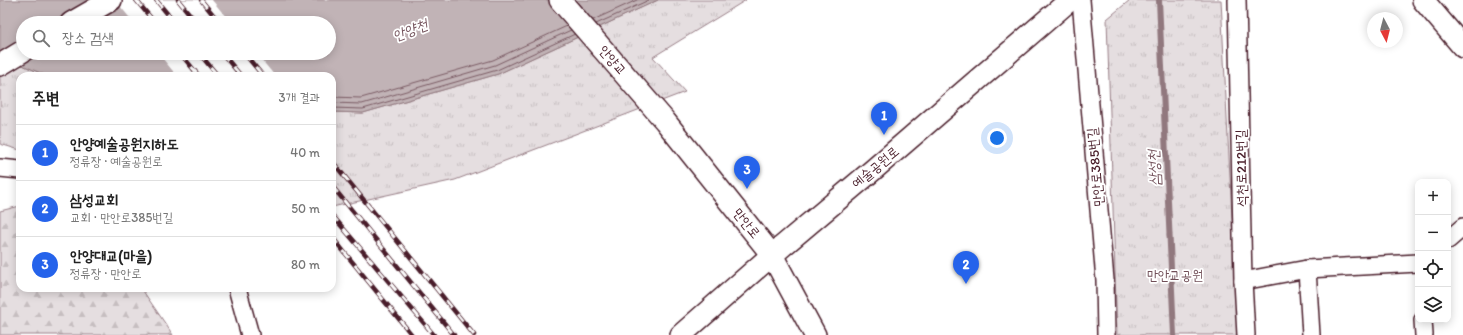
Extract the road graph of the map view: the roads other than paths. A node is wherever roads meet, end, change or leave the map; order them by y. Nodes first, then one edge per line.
1 (111, 0) edge
2 (560, 0) edge
3 (1070, 0) edge
4 (1081, 0) edge
5 (1237, 0) edge
6 (1423, 0) edge
7 (84, 16) edge
8 (1463, 47) edge
9 (16, 55) edge
10 (0, 65) edge
11 (666, 121) joint
12 (0, 168) edge
13 (16, 170) edge
14 (1463, 227) edge
15 (1451, 237) edge
16 (772, 255) junction
17 (1415, 263) edge
18 (1308, 269) junction
19 (1243, 281) junction
20 (238, 292) edge
21 (1423, 323) edge
22 (250, 335) edge
23 (681, 335) edge
24 (815, 335) edge
25 (1106, 335) edge
26 (1246, 335) edge
27 (1311, 335) edge
28 (1424, 335) edge

1 - 7 street
2 - 11 street, 안양교
3 - 16 street, 예술공원로
4 - 25 street, 만안로385번길
5 - 19 street, 석천로212번길
6 - 8 street
9 - 10 street
11 - 16 street, 만안로
12 - 13 street
14 - 15 street
16 - 23 street, 예술공원로
16 - 24 street, 만안로
17 - 18 street
18 - 19 street
18 - 27 street
19 - 26 street, 석천로212번길
20 - 22 street
21 - 28 street

